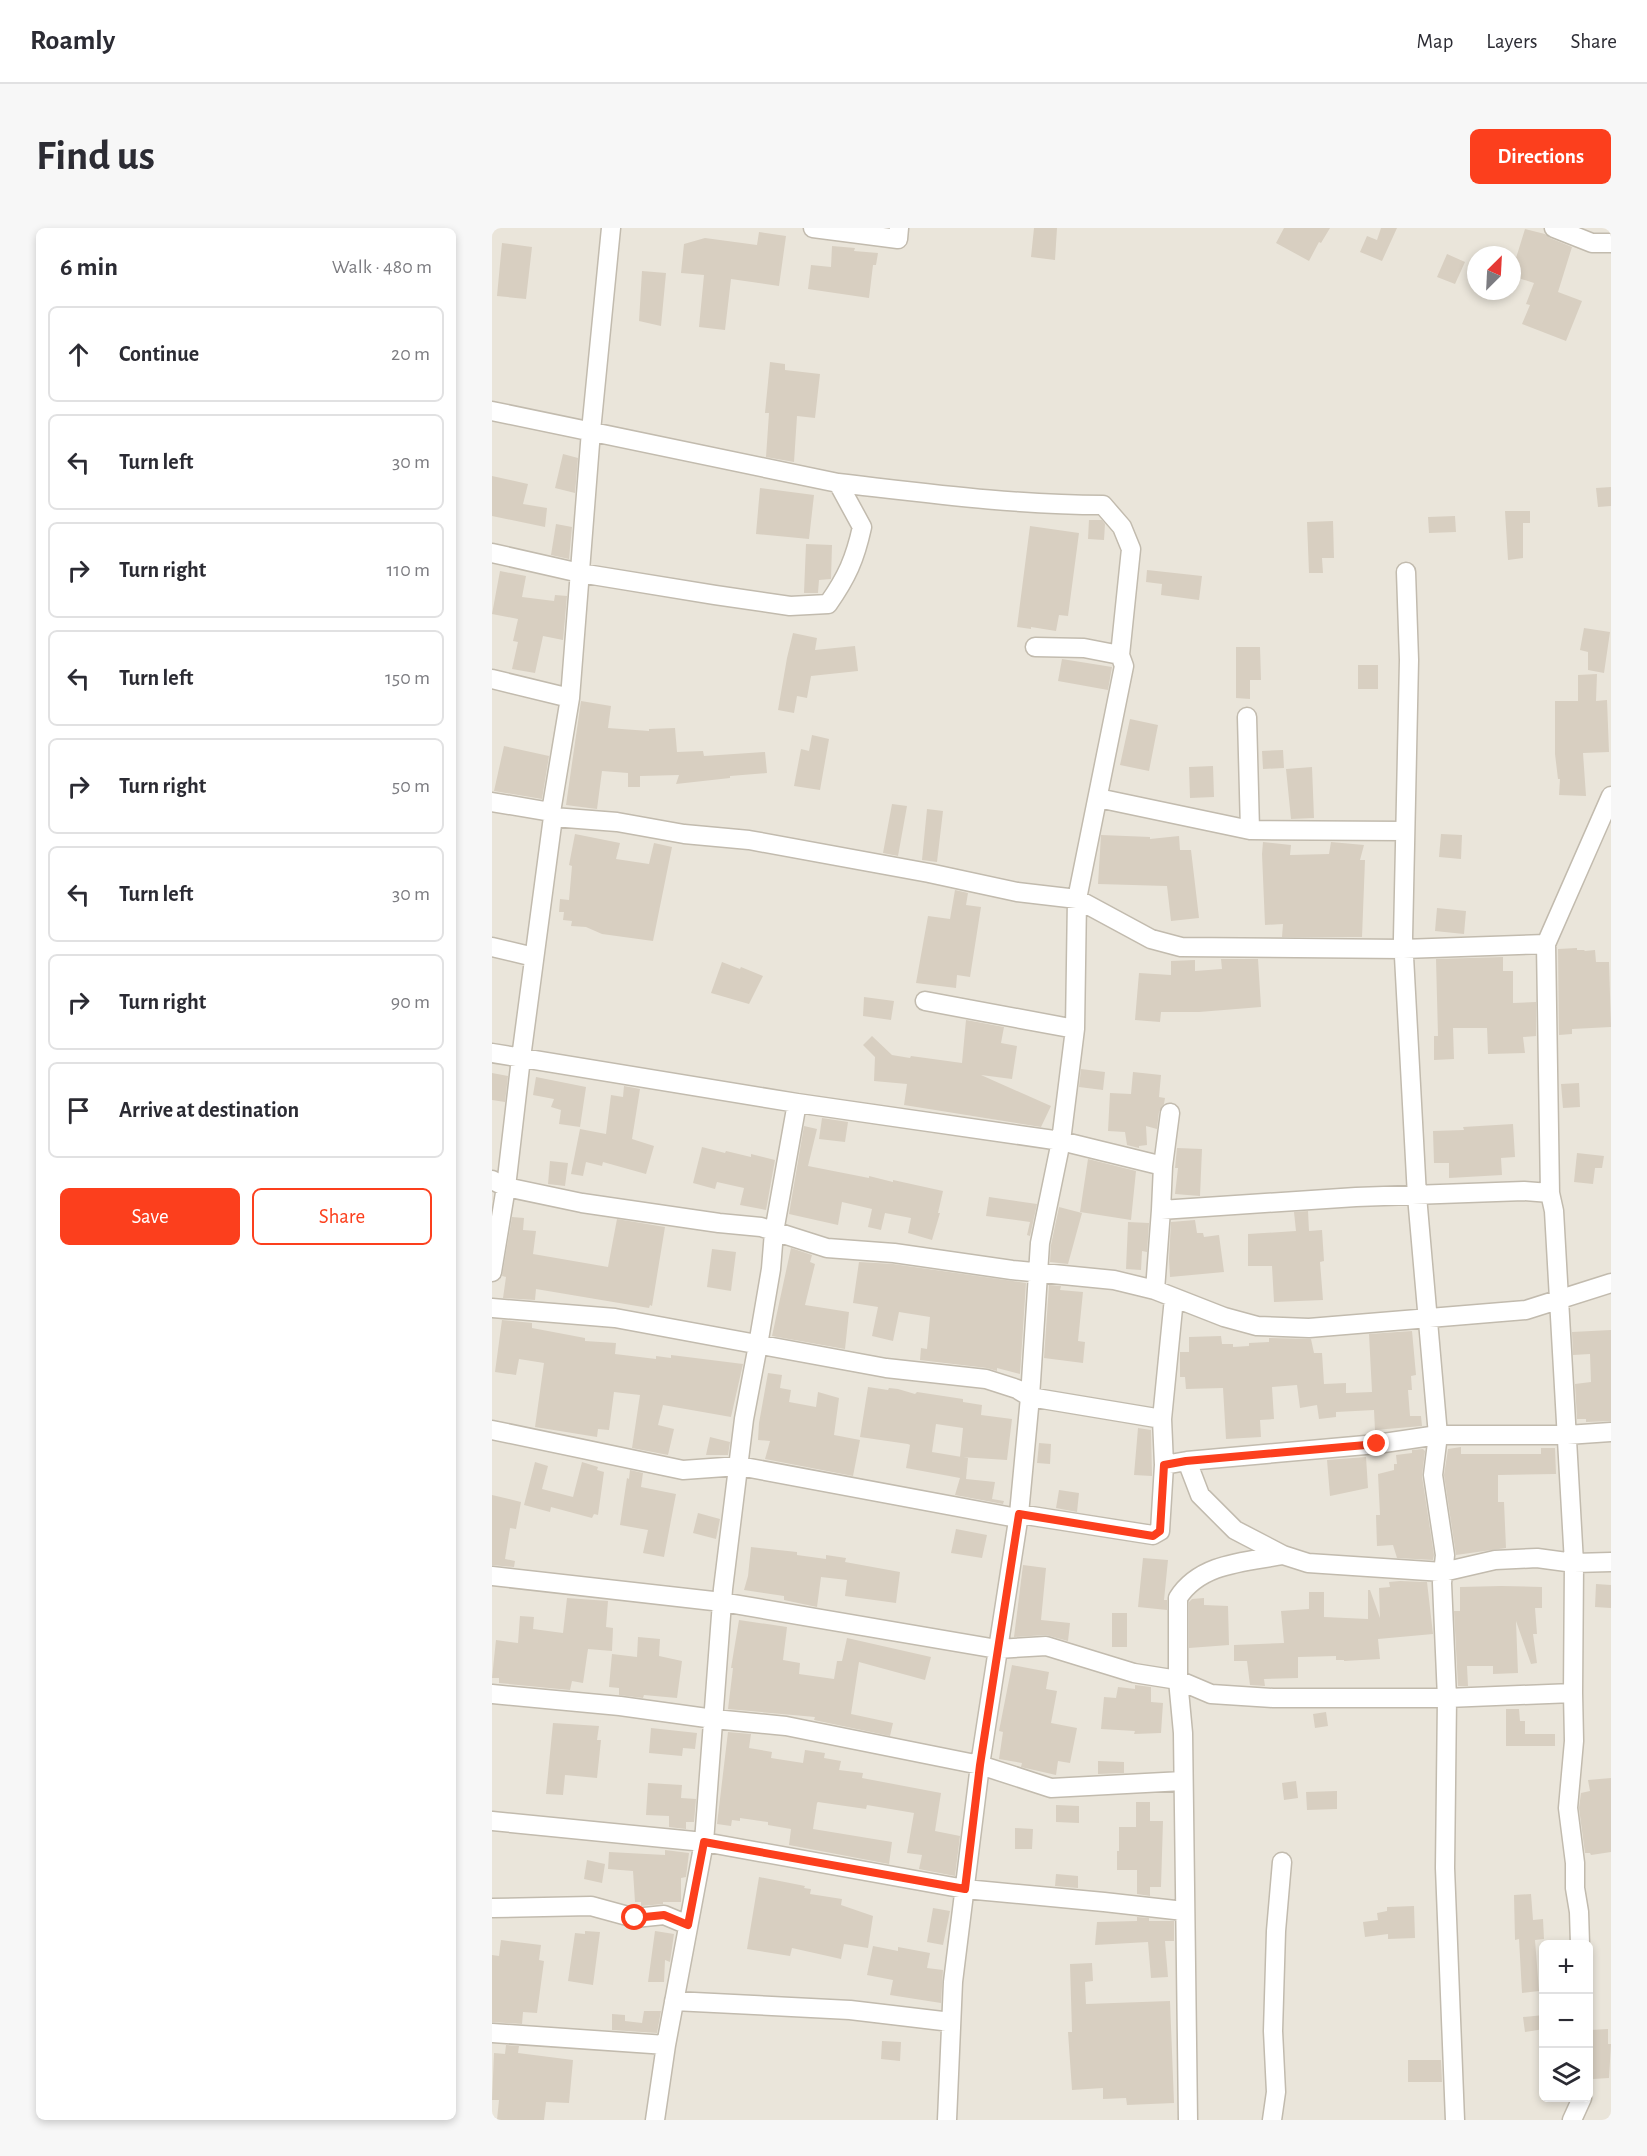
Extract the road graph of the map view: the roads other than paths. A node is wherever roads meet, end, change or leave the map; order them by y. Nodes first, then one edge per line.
1 (611, 228) edge
2 (813, 228) edge
3 (899, 228) edge
4 (1554, 228) edge
5 (1611, 243) edge
6 (492, 411) edge
7 (591, 430) junction
8 (838, 483) junction
9 (492, 553) edge
10 (1406, 572) dead end
11 (580, 573) junction
12 (1035, 647) dead end
13 (1120, 655) junction
14 (492, 678) edge
15 (570, 699) junction
16 (1247, 717) dead end
17 (1611, 796) edge
18 (1098, 798) junction
19 (492, 802) edge
20 (552, 814) junction
21 (1250, 830) junction
22 (1405, 831) junction
23 (1077, 899) junction
24 (1546, 944) junction
25 (492, 947) edge
26 (1403, 949) junction
27 (534, 957) junction
28 (925, 1001) dead end
29 (1075, 1029) junction
30 (492, 1053) edge
31 (520, 1058) junction
32 (797, 1103) junction
33 (1170, 1113) dead end
34 (1061, 1141) junction
35 (1163, 1166) junction
36 (499, 1184) edge
37 (1550, 1193) junction
38 (1417, 1196) junction
39 (1161, 1210) junction
40 (774, 1232) junction
41 (492, 1272) edge
42 (1039, 1273) junction
43 (1611, 1283) edge
44 (1155, 1290) junction
45 (1174, 1298) junction
46 (1558, 1299) junction
47 (492, 1308) edge
48 (1428, 1318) junction
49 (758, 1345) junction
50 (1030, 1397) junction
51 (1161, 1419) junction
52 (492, 1430) edge
53 (1611, 1432) edge
54 (1438, 1434) junction
55 (1567, 1435) junction
56 (1186, 1461) junction
57 (1164, 1465) junction
58 (739, 1467) junction
59 (1018, 1516) junction
60 (1282, 1555) junction
61 (1611, 1562) edge
62 (1574, 1563) junction
63 (1443, 1572) junction
64 (492, 1576) edge
65 (722, 1602) junction
66 (997, 1649) junction
67 (1178, 1680) junction
68 (1573, 1693) junction
69 (492, 1694) edge
70 (1447, 1698) junction
71 (714, 1719) junction
72 (980, 1765) junction
73 (1183, 1781) junction
74 (492, 1821) edge
75 (704, 1842) junction
76 (1282, 1862) dead end
77 (965, 1889) junction
78 (492, 1908) edge
79 (1184, 1911) junction
80 (688, 1925) junction
81 (1580, 1940) edge
82 (674, 2001) junction
83 (951, 2022) junction
84 (492, 2033) edge
85 (666, 2045) junction
86 (1580, 2102) edge
87 (655, 2120) edge
88 (947, 2120) edge
89 (1188, 2120) edge
90 (1272, 2120) edge
91 (1455, 2120) edge
92 (1572, 2120) edge

1 - 7 street
2 - 3 street
4 - 5 street
6 - 7 street
7 - 8 street
7 - 11 street
8 - 11 street
8 - 13 street
9 - 11 street
10 - 22 street
11 - 15 street
12 - 13 street
13 - 18 street
14 - 15 street
15 - 20 street
16 - 21 street
17 - 24 street
18 - 21 street
18 - 23 street
19 - 20 street
20 - 23 street
20 - 27 street
21 - 22 street
22 - 26 street
23 - 26 street
23 - 29 street
24 - 26 street
24 - 37 street
25 - 27 street
26 - 38 street
27 - 31 street
28 - 29 street
29 - 34 street
30 - 31 street
31 - 32 street
31 - 36 street
32 - 34 street
32 - 40 street
33 - 35 street
34 - 35 street
34 - 42 street
35 - 39 street
36 - 40 street
36 - 41 street
37 - 38 street
37 - 46 street
38 - 39 street
38 - 48 street
39 - 44 street
40 - 42 street
40 - 49 street
42 - 44 street
42 - 50 street
43 - 46 street
44 - 45 street
45 - 48 street
45 - 51 street
46 - 48 street
46 - 55 street
47 - 49 street
48 - 54 street
49 - 50 street
49 - 58 street
50 - 51 street
50 - 59 street
51 - 57 street
52 - 58 street
53 - 55 street
54 - 55 street
54 - 56 street
54 - 63 street
55 - 62 street
56 - 57 street
56 - 60 street
57 - 59 street
58 - 59 street
58 - 65 street
59 - 66 street
60 - 63 street
60 - 67 street
61 - 62 street
62 - 63 street
62 - 68 street
63 - 70 street
64 - 65 street
65 - 66 street
65 - 71 street
66 - 67 street
66 - 72 street
67 - 70 street
67 - 73 street
68 - 70 street
68 - 81 street
69 - 71 street
70 - 91 street
71 - 72 street
71 - 75 street
72 - 73 street
72 - 77 street
73 - 79 street
74 - 75 street
75 - 77 street
75 - 80 street
76 - 90 street
77 - 79 street
77 - 83 street
78 - 80 street
79 - 89 street
80 - 82 street
82 - 83 street
82 - 85 street
83 - 88 street
84 - 85 street
85 - 87 street
86 - 92 street

